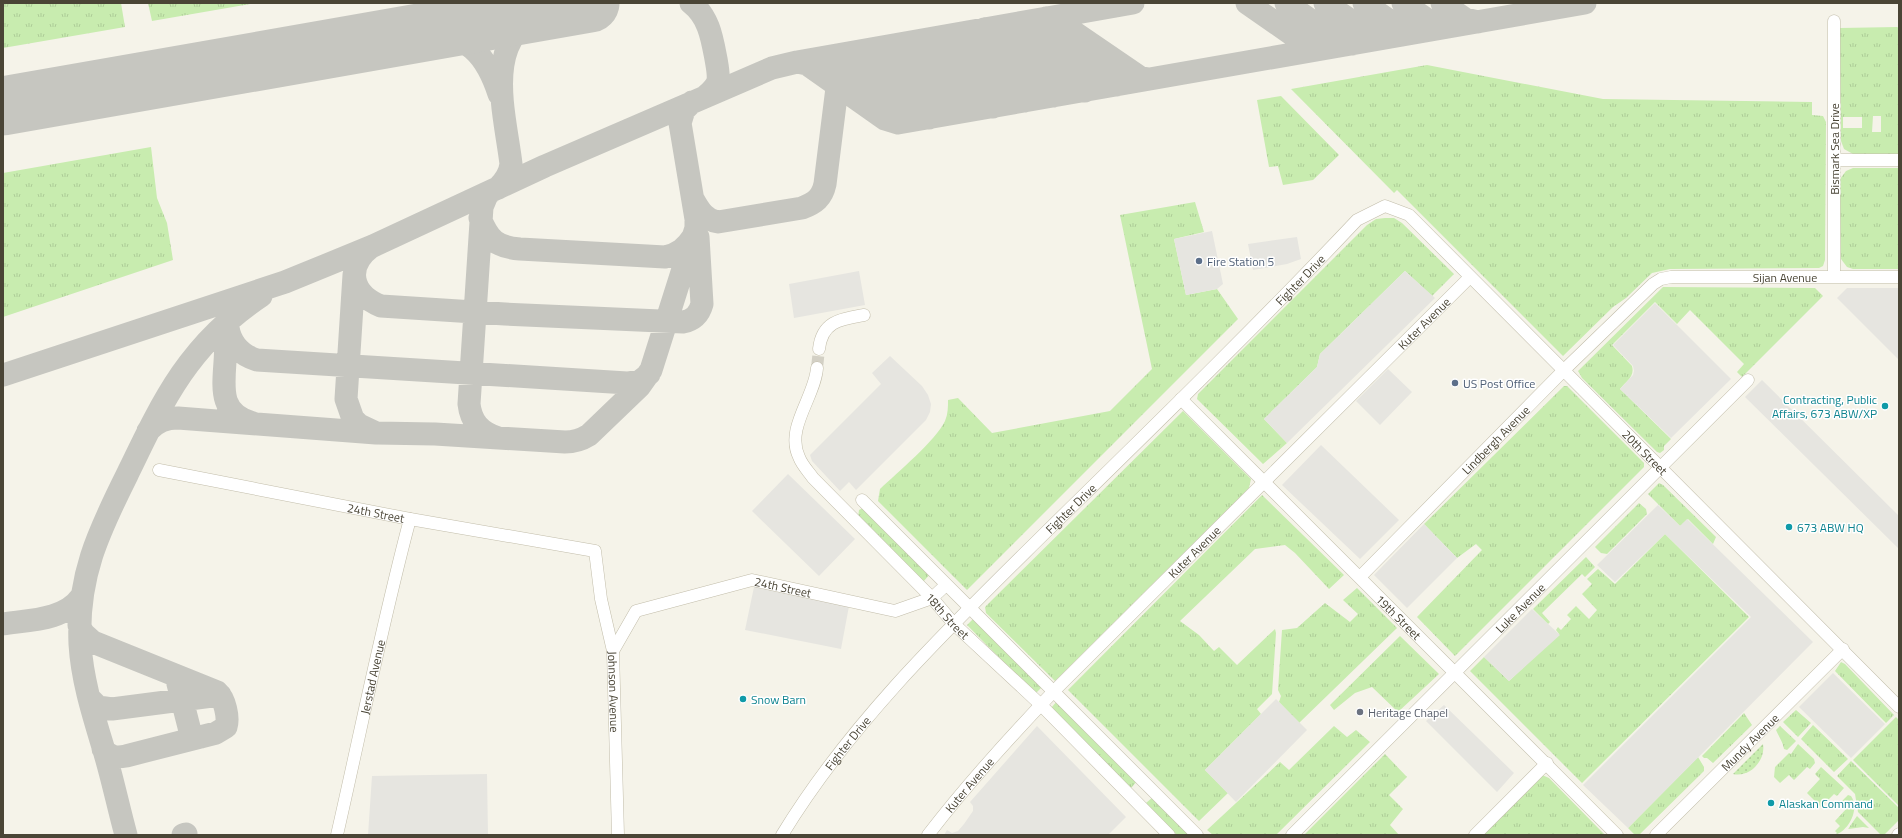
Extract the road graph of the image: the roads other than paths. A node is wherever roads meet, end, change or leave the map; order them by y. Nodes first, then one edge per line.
1 (1834, 21) dead end
2 (1835, 160) junction
3 (1899, 160) edge
4 (1385, 206) joint
5 (1834, 276) junction
6 (1470, 277) junction
7 (1671, 277) joint
8 (1899, 277) edge
9 (864, 315) dead end
10 (819, 349) tunnel mouth
11 (816, 368) tunnel mouth
12 (1564, 370) junction
13 (1748, 380) dead end
14 (1182, 398) junction
15 (1660, 466) junction
16 (158, 470) dead end
17 (1265, 480) junction
18 (862, 500) dead end
19 (410, 520) junction
20 (595, 551) joint
21 (1360, 577) junction
22 (946, 585) junction
23 (932, 598) junction
24 (969, 608) junction
25 (954, 624) junction
26 (1843, 649) junction
27 (613, 651) junction
28 (1455, 672) junction
29 (1054, 691) junction
30 (1897, 702) edge
31 (1041, 704) junction
32 (1547, 763) junction
33 (1149, 787) junction
34 (1137, 802) junction
35 (337, 835) edge
36 (618, 835) edge
37 (782, 835) edge
38 (928, 835) edge
39 (1169, 835) edge
40 (1197, 835) edge
41 (1292, 835) edge
42 (1475, 835) edge
43 (1617, 835) edge
44 (1656, 835) edge

1 - 2 street, Bismark Sea Drive
2 - 3 street
2 - 5 street, Bismark Sea Drive
4 - 6 street, 20th Street
4 - 14 street, Fighter Drive
5 - 7 street, Sijan Avenue
5 - 8 street, Sijan Avenue
6 - 12 street, 20th Street
6 - 17 street, Kuter Avenue
7 - 12 street, Lindbergh Avenue
9 - 10 street
11 - 23 street, 18th Street
12 - 15 street, 20th Street
12 - 21 street, Lindbergh Avenue
13 - 15 street, Luke Avenue
14 - 17 street, 19th Street
14 - 24 street, Fighter Drive
15 - 26 street, 20th Street
15 - 28 street, Luke Avenue
16 - 19 street, 24th Street
17 - 21 street, 19th Street
17 - 29 street, Kuter Avenue
18 - 22 street, 18th Street
19 - 20 street, 24th Street
19 - 35 street, Jerstad Avenue
20 - 27 street, Johnson Avenue
21 - 28 street, 19th Street
22 - 23 street, 24th Street
22 - 24 street, 18th Street
23 - 25 street, 18th Street
23 - 27 street, 24th Street
24 - 25 street, Fighter Drive
24 - 29 street, 18th Street
25 - 31 street, 18th Street
25 - 37 street, Fighter Drive
26 - 30 street, 20th Street
26 - 44 street, Mundy Avenue
27 - 36 street, Johnson Avenue
28 - 32 street, 19th Street
28 - 41 street, Luke Avenue
29 - 31 street, Kuter Avenue
29 - 33 street, 18th Street
31 - 34 street, 18th Street
31 - 38 street, Kuter Avenue
32 - 42 street
32 - 43 street, 19th Street
33 - 34 street
33 - 40 street, 18th Street
34 - 39 street, 18th Street

